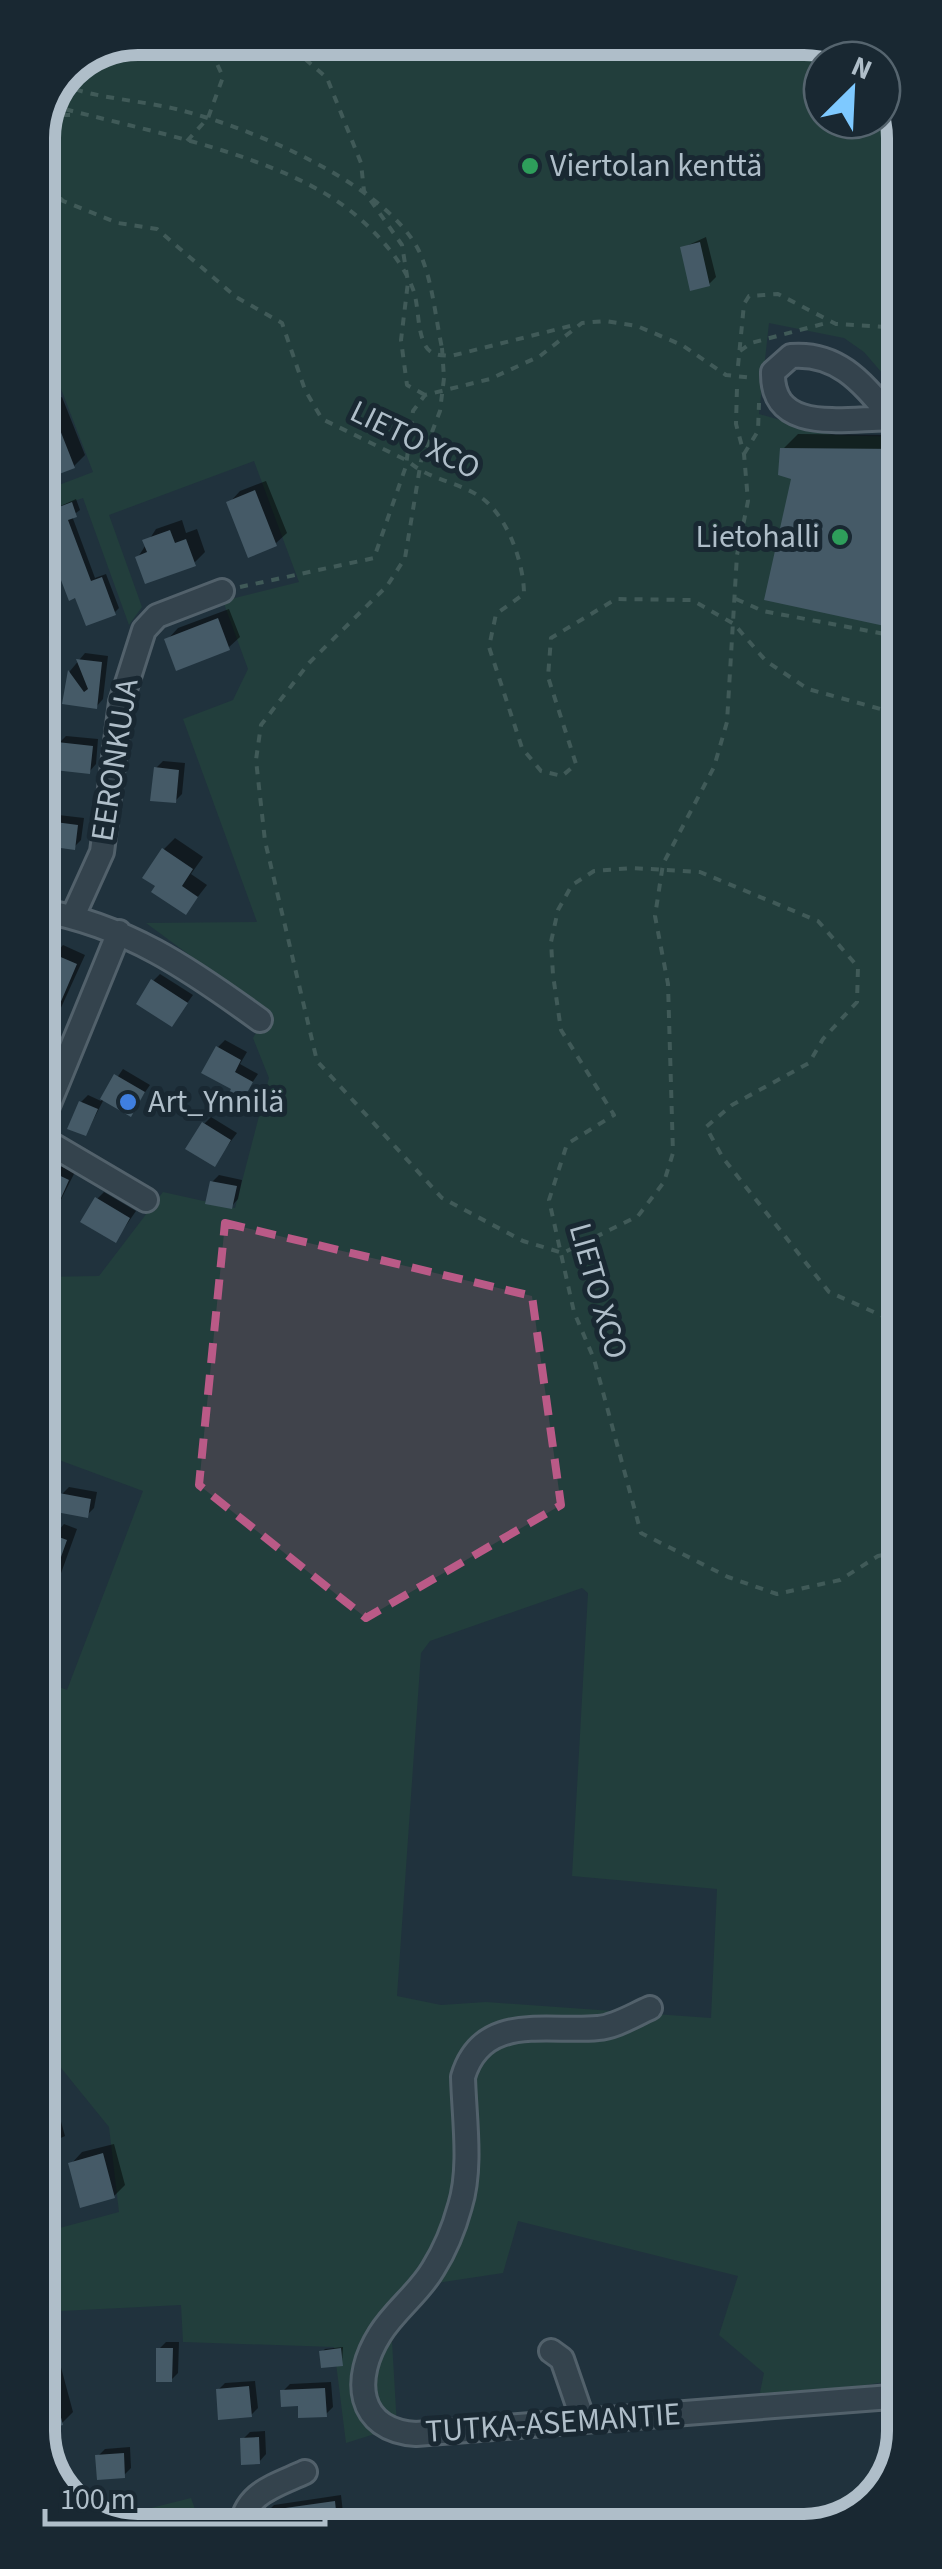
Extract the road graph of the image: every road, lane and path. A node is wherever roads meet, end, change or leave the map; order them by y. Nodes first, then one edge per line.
1 (213, 56) edge
2 (302, 56) edge
3 (73, 87) edge
4 (61, 108) edge
5 (59, 114) edge
6 (85, 115) junction
7 (208, 118) junction
8 (188, 142) junction
9 (364, 191) junction
10 (55, 193) edge
11 (408, 282) junction
12 (830, 322) junction
13 (582, 323) junction
14 (887, 327) edge
15 (740, 351) junction
16 (738, 366) dead end
17 (746, 377) dead end
18 (737, 387) dead end
19 (445, 389) junction
20 (426, 395) junction
21 (887, 408) edge
22 (758, 414) dead end
23 (887, 419) edge
24 (744, 454) junction
25 (419, 471) junction
26 (222, 592) joint
27 (735, 598) junction
28 (734, 624) junction
29 (887, 634) edge
30 (887, 711) edge
31 (662, 871) junction
32 (55, 913) edge
33 (74, 916) junction
34 (118, 932) junction
35 (260, 1020) dead end
36 (55, 1088) edge
37 (55, 1146) edge
38 (146, 1200) dead end
39 (562, 1253) junction
40 (887, 1317) edge
41 (887, 1554) edge
42 (650, 2008) dead end
43 (551, 2351) dead end
44 (887, 2397) edge
45 (583, 2420) junction
46 (304, 2472) dead end
47 (243, 2514) edge

1 - 7 path
2 - 9 path, LIETO XCO
3 - 7 path
4 - 6 path
5 - 6 path
6 - 8 path
7 - 8 path
7 - 9 path
8 - 11 path
9 - 11 path, LIETO XCO
9 - 19 path, bridge
10 - 25 path, LIETO XCO
11 - 13 path
11 - 20 path, LIETO XCO
12 - 14 path
12 - 15 path
12 - 15 path
13 - 17 path
13 - 19 path
15 - 16 path
18 - 24 path
19 - 20 path
19 - 25 path
20 - 26 path
21 - 23 street
22 - 24 path
24 - 27 path
25 - 28 path, LIETO XCO
25 - 39 path
26 - 33 street, EERONKUJA
27 - 28 path
27 - 29 path
28 - 30 path, LIETO XCO
28 - 31 path
31 - 39 path
31 - 39 path, LIETO XCO
31 - 40 path, LIETO XCO
32 - 33 street
33 - 34 street
34 - 35 street
34 - 36 street
37 - 38 street
39 - 41 path, LIETO XCO
42 - 45 street, TUTKA-ASEMANTIE
43 - 45 street
44 - 45 street, TUTKA-ASEMANTIE
46 - 47 street

